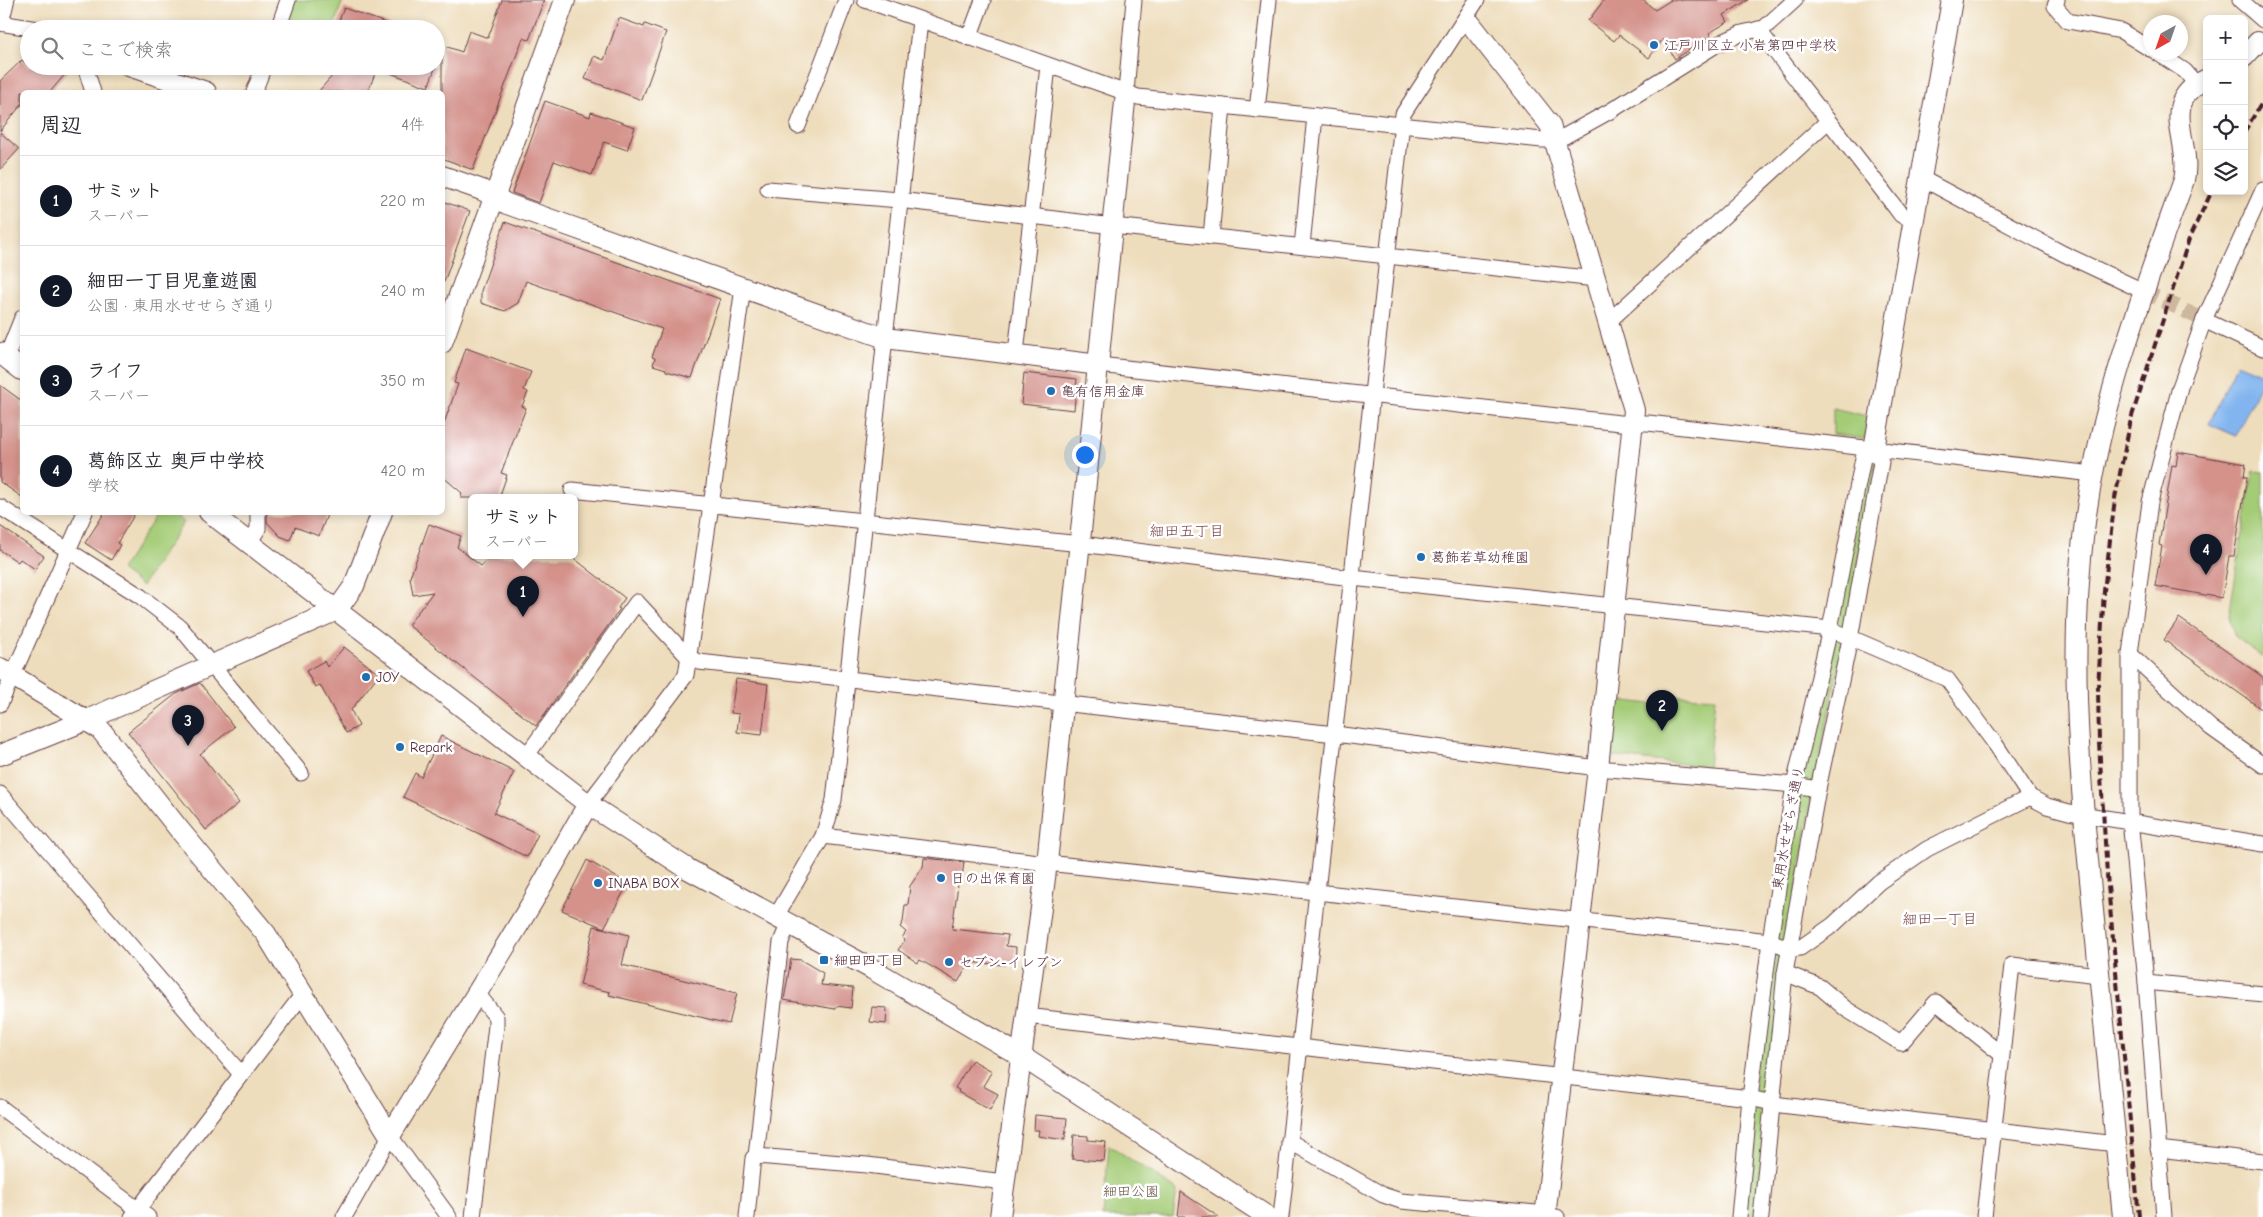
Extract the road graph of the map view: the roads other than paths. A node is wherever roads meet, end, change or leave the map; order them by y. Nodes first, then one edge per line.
1 (4, 0) edge
2 (288, 0) edge
3 (565, 0) edge
4 (846, 0) edge
5 (865, 0) edge
6 (983, 0) edge
7 (1134, 0) edge
8 (1269, 0) edge
9 (1477, 0) edge
10 (1795, 0) edge
11 (1952, 0) edge
12 (2057, 0) edge
13 (2240, 0) edge
14 (1467, 12) edge
15 (0, 17) edge
16 (281, 20) edge
17 (2263, 20) edge
18 (920, 21) junction
19 (0, 23) edge
20 (20, 26) edge
21 (1758, 29) junction
22 (2260, 37) edge
23 (969, 38) junction
24 (2143, 45) edge
25 (2248, 53) edge
26 (2168, 60) edge
27 (1048, 66) junction
28 (88, 75) edge
29 (156, 75) edge
30 (261, 75) edge
31 (2201, 81) edge
32 (92, 90) edge
33 (200, 90) edge
34 (255, 90) edge
35 (1126, 92) junction
36 (1223, 106) junction
37 (1257, 110) junction
38 (1315, 116) junction
39 (1827, 122) junction
40 (1402, 125) junction
41 (798, 126) dead end
42 (1555, 140) junction
43 (445, 177) edge
44 (1921, 178) junction
45 (768, 188) dead end
46 (2263, 192) edge
47 (495, 197) junction
48 (899, 200) junction
49 (1032, 216) junction
50 (1914, 220) junction
51 (1112, 226) junction
52 (1212, 237) junction
53 (1302, 246) junction
54 (1387, 255) junction
55 (1596, 279) junction
56 (743, 288) junction
57 (2143, 291) junction
58 (2204, 320) junction
59 (20, 322) edge
60 (1608, 322) junction
61 (445, 335) edge
62 (885, 338) junction
63 (2263, 348) edge
64 (1016, 353) junction
65 (3, 355) edge
66 (1099, 365) junction
67 (20, 368) edge
68 (1372, 395) junction
69 (1634, 423) junction
70 (1874, 449) junction
71 (2093, 474) junction
72 (572, 490) dead end
73 (711, 504) junction
74 (0, 507) edge
75 (84, 515) edge
76 (213, 515) edge
77 (258, 515) edge
78 (381, 515) edge
79 (864, 521) junction
80 (249, 543) junction
81 (1080, 544) junction
82 (69, 550) junction
83 (1352, 578) junction
84 (1615, 606) junction
85 (337, 610) junction
86 (1830, 629) junction
87 (1850, 639) junction
88 (2130, 654) junction
89 (689, 658) junction
90 (212, 665) junction
91 (6, 672) edge
92 (848, 679) junction
93 (0, 704) edge
94 (1062, 704) junction
95 (87, 720) junction
96 (1335, 734) junction
97 (0, 755) edge
98 (527, 756) junction
99 (2263, 765) edge
100 (1598, 768) junction
101 (301, 773) dead end
102 (1794, 785) junction
103 (1818, 789) junction
104 (0, 794) edge
105 (2030, 797) junction
106 (588, 804) junction
107 (2083, 814) junction
108 (2130, 820) junction
109 (823, 836) junction
110 (2263, 844) edge
111 (1047, 863) junction
112 (1317, 891) junction
113 (1580, 921) junction
114 (782, 922) junction
115 (1770, 941) junction
116 (1791, 949) junction
117 (1785, 974) junction
118 (2099, 975) junction
119 (2146, 982) junction
120 (477, 993) junction
121 (303, 994) junction
122 (2263, 994) edge
123 (1026, 1016) junction
124 (1299, 1047) junction
125 (2001, 1054) junction
126 (1021, 1056) junction
127 (240, 1074) junction
128 (1562, 1078) junction
129 (1750, 1098) junction
130 (1772, 1103) junction
131 (0, 1107) edge
132 (1994, 1129) junction
133 (390, 1136) junction
134 (1290, 1141) junction
135 (2116, 1144) junction
136 (2158, 1149) junction
137 (756, 1156) junction
138 (2263, 1161) edge
139 (1004, 1182) junction
140 (139, 1215) edge
141 (1549, 1216) edge
142 (344, 1217) edge
143 (449, 1217) edge
144 (474, 1217) edge
145 (746, 1217) edge
146 (1000, 1217) edge
147 (1268, 1217) edge
148 (1281, 1217) edge
149 (1739, 1217) edge
150 (1761, 1217) edge
151 (1984, 1217) edge
152 (2123, 1217) edge
153 (2164, 1217) edge

1 - 15 street
2 - 16 street
3 - 47 street
4 - 41 street
5 - 18 street
6 - 23 street
7 - 35 street
8 - 37 street
9 - 14 street
10 - 21 street
11 - 44 street
12 - 24 street
13 - 17 street
14 - 40 street
14 - 42 street
18 - 23 street
18 - 48 street
19 - 20 street
21 - 39 street
21 - 42 street
22 - 25 street
23 - 27 street
26 - 31 street
27 - 35 street
27 - 49 street
28 - 32 street
29 - 33 street
30 - 34 street
31 - 57 street
35 - 36 street
35 - 51 street
36 - 37 street
36 - 52 street
37 - 38 street
38 - 40 street
38 - 53 street
39 - 50 street
39 - 60 street
40 - 42 street
40 - 54 street
42 - 55 street
43 - 47 street
44 - 50 street
44 - 57 street
45 - 48 street
46 - 58 street
47 - 56 street
47 - 61 street
48 - 49 street
48 - 62 street
49 - 51 street
49 - 64 street
50 - 70 street
51 - 52 street
51 - 66 street
52 - 53 street
53 - 54 street
54 - 55 street
54 - 68 street
55 - 60 street
56 - 62 street
56 - 73 street
57 - 71 street
58 - 63 street
58 - 88 street
59 - 65 street
60 - 69 street
62 - 64 street
62 - 79 street
64 - 66 street
65 - 67 street
66 - 68 street
66 - 81 street
68 - 69 street
68 - 83 street
69 - 70 street
69 - 84 street
70 - 71 street
70 - 86 street, 東用水せせらぎ通り
70 - 87 street
71 - 107 street
72 - 73 street
73 - 79 street
73 - 89 street
74 - 82 street
75 - 82 street
76 - 80 street
77 - 80 street
78 - 85 street
79 - 81 street
79 - 92 street
80 - 85 street
81 - 83 street
81 - 94 street
82 - 90 street
82 - 91 street
83 - 84 street
83 - 96 street
84 - 86 street
84 - 100 street
85 - 90 street
85 - 98 street
86 - 87 street
86 - 102 street, 東用水せせらぎ通り
87 - 103 street
87 - 105 street
88 - 99 street
88 - 108 street
89 - 92 street
89 - 98 street
89 - 106 street
90 - 95 street
90 - 101 street
91 - 93 street
91 - 95 street
92 - 94 street
92 - 109 street
94 - 96 street
94 - 111 street
95 - 97 street
95 - 121 street
96 - 100 street
96 - 112 street
98 - 106 street
100 - 102 street
100 - 113 street
102 - 103 street
102 - 115 street, 東用水せせらぎ通り
103 - 116 street
104 - 127 street
105 - 107 street
105 - 116 street
106 - 114 street
106 - 120 street
107 - 108 street
107 - 118 street
108 - 110 street
108 - 119 street
109 - 111 street
109 - 114 street
111 - 112 street
111 - 123 street
112 - 113 street
112 - 124 street
113 - 115 street
113 - 128 street
114 - 126 street
114 - 137 street
115 - 116 street
115 - 129 street, 東用水せせらぎ通り
116 - 117 street
117 - 125 street
117 - 130 street
118 - 125 street
118 - 135 street
119 - 122 street
119 - 136 street
120 - 133 street
120 - 144 street
121 - 127 street
121 - 133 street
123 - 124 street
123 - 126 street
124 - 128 street
124 - 134 street
125 - 132 street
126 - 139 street
126 - 147 street
127 - 140 street
128 - 129 street
128 - 141 street
129 - 130 street
129 - 149 street, 東用水せせらぎ通り
130 - 132 street
130 - 150 street
131 - 140 street
132 - 135 street
132 - 151 street
133 - 142 street
133 - 143 street
134 - 141 street
134 - 148 street
135 - 152 street
136 - 138 street
136 - 153 street
137 - 139 street
137 - 145 street
139 - 146 street

